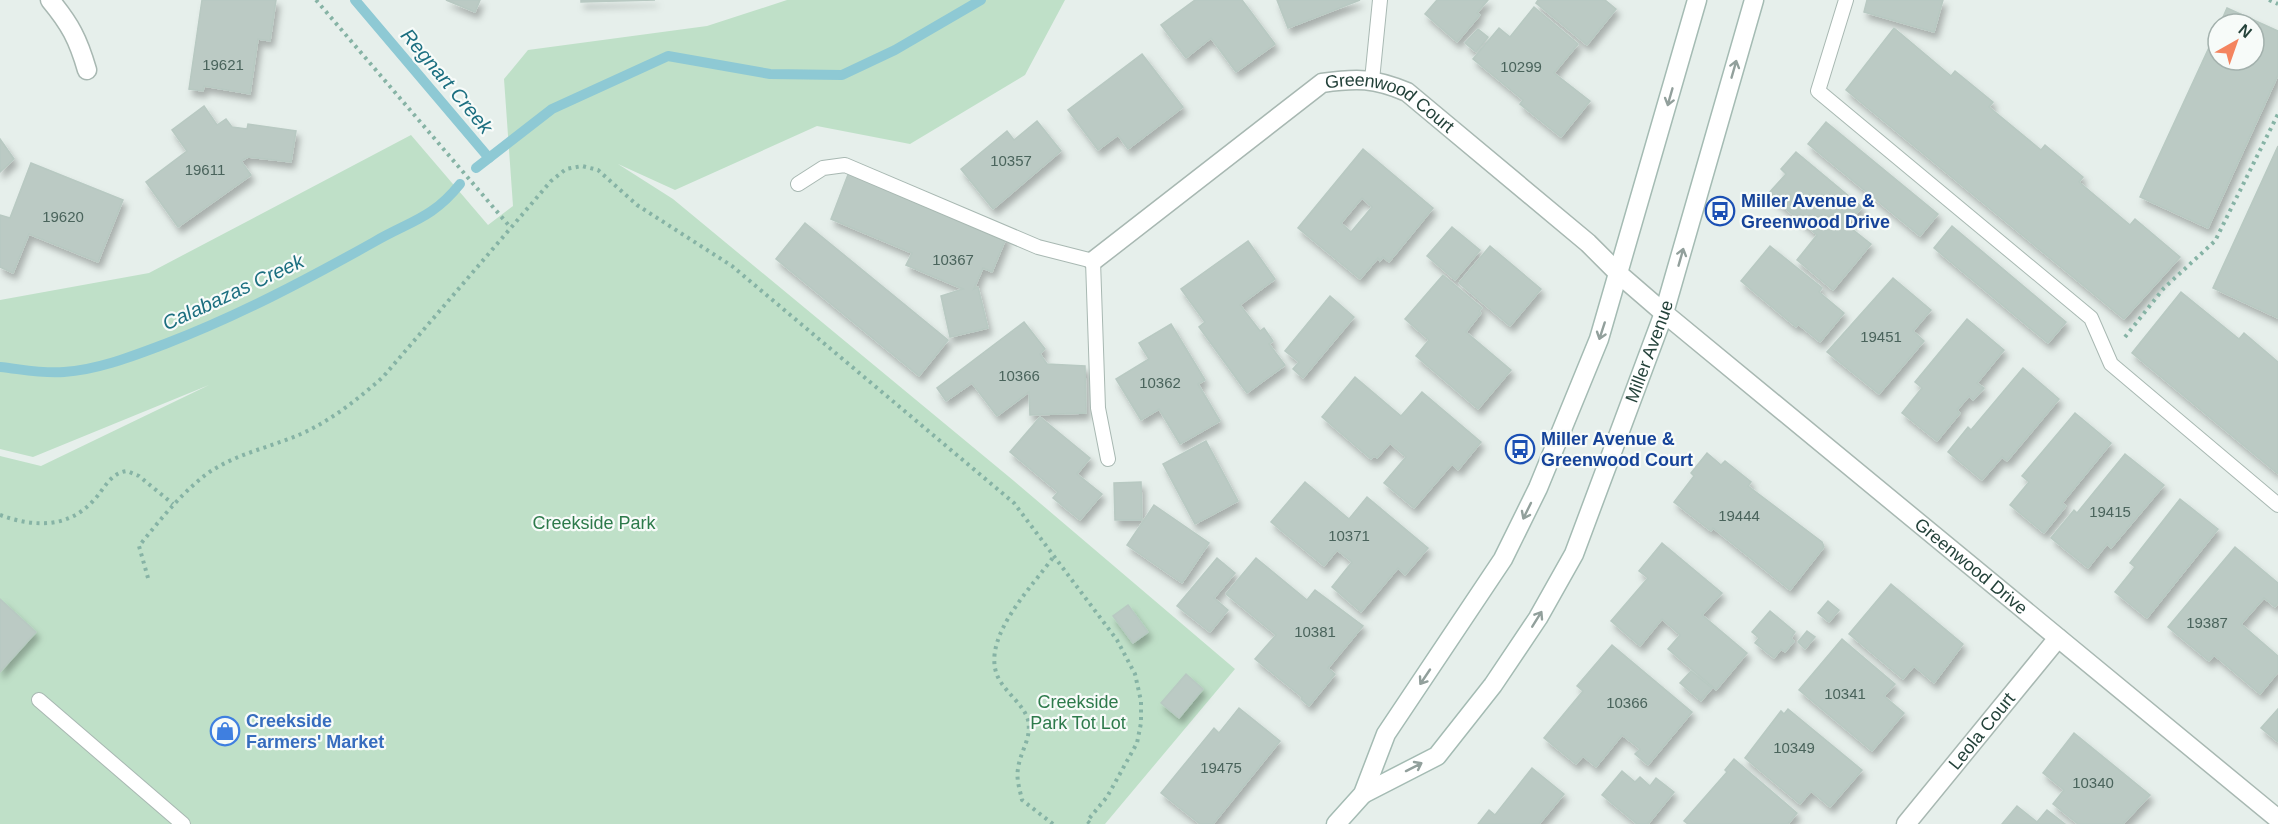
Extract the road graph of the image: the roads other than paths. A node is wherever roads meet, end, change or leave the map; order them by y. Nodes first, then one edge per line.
1 (50, 0) edge
2 (1380, 0) edge
3 (1697, 0) edge
4 (1754, 0) edge
5 (1846, 0) edge
6 (87, 70) dead end
7 (1372, 80) junction
8 (798, 184) dead end
9 (1093, 261) junction
10 (1620, 275) junction
11 (1664, 313) junction
12 (1108, 459) dead end
13 (2278, 505) edge
14 (2058, 638) junction
15 (39, 700) dead end
16 (1362, 794) junction
17 (2278, 819) edge
18 (183, 824) edge
19 (1336, 824) edge
20 (1906, 824) edge

1 - 6 street
2 - 7 lane
3 -> 10 street, Miller Avenue
11 -> 4 street, Miller Avenue
5 - 13 lane
7 - 9 street, Greenwood Court
7 - 10 street, Greenwood Court
8 - 9 lane
9 - 12 lane
10 - 11 street, Greenwood Court
10 -> 16 street, Miller Avenue
11 - 14 street, Greenwood Drive
16 -> 11 street, Miller Avenue
14 - 17 street, Greenwood Drive
14 - 20 street, Leola Court
15 - 18 lane
16 - 19 street, Miller Avenue

